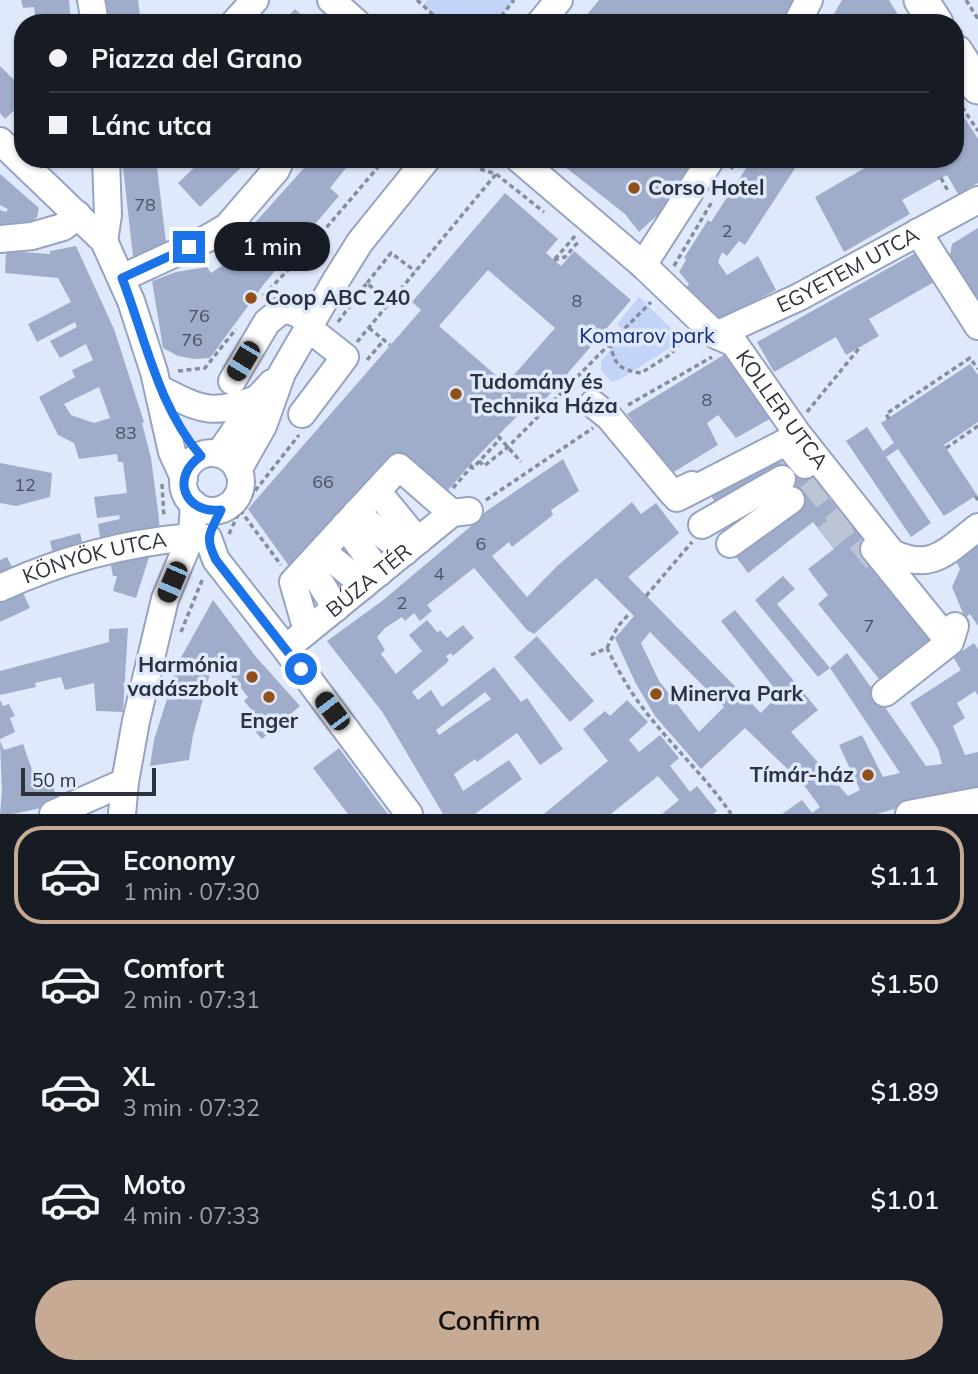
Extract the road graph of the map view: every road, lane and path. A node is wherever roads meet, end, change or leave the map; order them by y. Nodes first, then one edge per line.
1 (255, 0) edge
2 (331, 0) edge
3 (417, 0) edge
4 (514, 0) edge
5 (559, 0) edge
6 (966, 0) edge
7 (242, 14) edge
8 (347, 14) edge
9 (432, 14) edge
10 (503, 14) edge
11 (547, 14) edge
12 (978, 19) edge
13 (964, 64) edge
14 (978, 86) edge
15 (964, 109) edge
16 (978, 131) edge
17 (0, 141) edge
18 (14, 154) edge
19 (28, 168) edge
20 (106, 168) edge
21 (277, 168) edge
22 (377, 168) edge
23 (420, 168) edge
24 (530, 168) edge
25 (719, 168) edge
26 (496, 174) dead end
27 (941, 178) dead end
28 (716, 194) dead end
29 (966, 200) edge
30 (78, 215) junction
31 (918, 232) junction
32 (575, 236) dead end
33 (0, 239) edge
34 (580, 240) dead end
35 (104, 242) junction
36 (643, 265) junction
37 (415, 271) junction
38 (671, 277) dead end
39 (122, 278) junction
40 (367, 283) junction
41 (260, 299) dead end
42 (653, 300) dead end
43 (389, 303) junction
44 (243, 319) dead end
45 (978, 326) edge
46 (369, 328) junction
47 (314, 329) junction
48 (681, 330) dead end
49 (716, 335) junction
50 (384, 340) junction
51 (610, 343) junction
52 (390, 345) dead end
53 (861, 346) dead end
54 (352, 363) junction
55 (978, 369) edge
56 (282, 373) junction
57 (165, 378) junction
58 (232, 381) dead end
59 (564, 388) junction
60 (257, 399) junction
61 (581, 399) joint
62 (302, 414) dead end
63 (889, 419) dead end
64 (800, 426) junction
65 (978, 426) edge
66 (508, 447) junction
67 (946, 448) dead end
68 (220, 460) junction
69 (479, 461) junction
70 (520, 461) dead end
71 (270, 472) dead end
72 (173, 475) junction
73 (377, 491) junction
74 (786, 491) dead end
75 (675, 496) junction
76 (194, 504) junction
77 (456, 507) junction
78 (221, 510) junction
79 (351, 519) junction
80 (978, 527) edge
81 (708, 535) junction
82 (200, 538) junction
83 (165, 541) junction
84 (411, 547) junction
85 (910, 562) junction
86 (308, 566) junction
87 (371, 579) junction
88 (0, 588) edge
89 (646, 596) dead end
90 (336, 608) junction
91 (631, 613) dead end
92 (307, 631) junction
93 (949, 640) junction
94 (607, 648) junction
95 (286, 649) junction
96 (591, 655) dead end
97 (889, 686) dead end
98 (125, 782) junction
99 (978, 801) edge
100 (53, 814) edge
101 (121, 814) edge
102 (409, 814) edge
103 (732, 814) edge
104 (909, 814) edge

1 - 7 street
2 - 8 street
3 - 9 path
4 - 10 path
5 - 11 street
6 - 12 path
13 - 14 main road
15 - 16 path
17 - 18 street
19 - 30 street
20 - 35 street
21 - 39 street
22 - 41 path
23 - 47 street
24 - 36 street, KOLLER UTCA
25 - 36 street
26 - 37 path
27 - 29 path
28 - 38 path
29 - 31 street, EGYETEM UTCA
30 - 33 street
30 - 35 street
31 - 45 street
31 - 49 street, EGYETEM UTCA
32 - 34 path
35 - 39 street
36 - 49 street, KOLLER UTCA
37 - 40 path
37 - 43 path
39 - 57 street
40 - 43 path
40 - 47 path
42 - 51 path
43 - 46 path
44 - 57 path
46 - 50 path
46 - 54 path
47 - 54 street
47 - 56 street
47 - 58 street
48 - 51 path
49 - 64 street, KOLLER UTCA
50 - 52 path
50 - 54 path
51 - 59 path
53 - 64 path
54 - 62 street
55 - 63 path
56 - 60 street
56 - 68 street
57 - 60 street
57 - 68 street
57 - 72 street
59 - 61 path
59 - 66 path
60 - 68 street
61 - 75 street
64 - 75 street
64 - 85 street, KOLLER UTCA
65 - 67 path
66 - 69 path
66 - 69 path
66 - 70 path
68 - 72 street
68 - 78 street
69 - 77 path
71 - 86 path
72 - 76 street
72 - 83 path
73 - 77 street
73 - 79 street
73 - 84 street
74 - 81 street
75 - 81 street
75 - 93 street
76 - 78 street
76 - 82 street
77 - 84 street, BÚZA TÉR
78 - 82 street
79 - 84 street
79 - 86 street
79 - 87 street
80 - 85 street
81 - 89 path
82 - 83 street, KÖNYÖK UTCA
82 - 95 street
82 - 98 street
83 - 88 street, KÖNYÖK UTCA
84 - 87 street, BÚZA TÉR
85 - 93 street, KOLLER UTCA
86 - 87 street
86 - 90 street
86 - 92 street
87 - 90 street, BÚZA TÉR
90 - 92 street, BÚZA TÉR
91 - 94 path
92 - 95 street, BÚZA TÉR
93 - 97 street
94 - 96 path
94 - 103 path
95 - 102 street
98 - 100 street
98 - 101 street
99 - 104 street

